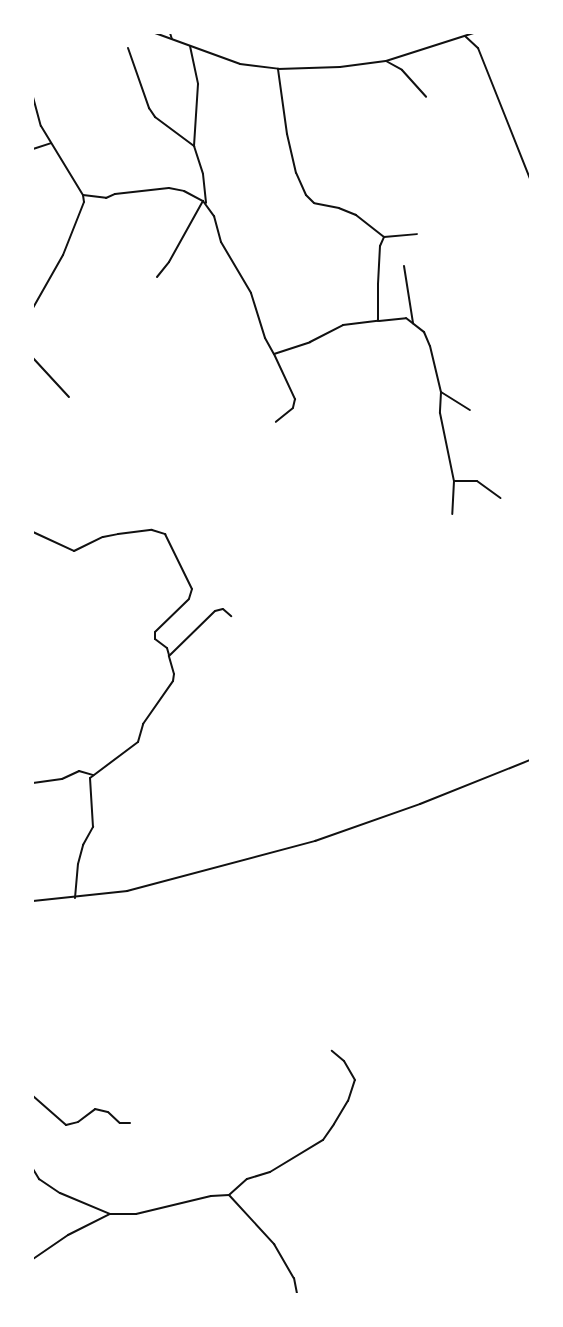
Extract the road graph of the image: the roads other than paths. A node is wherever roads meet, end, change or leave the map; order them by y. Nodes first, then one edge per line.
1 (155, 33) edge
2 (170, 33) edge
3 (474, 33) edge
4 (465, 35) junction
5 (172, 39) junction
6 (190, 46) junction
7 (128, 48) dead end
8 (386, 61) junction
9 (278, 69) junction
10 (33, 97) edge
11 (426, 98) dead end
12 (51, 143) junction
13 (194, 146) junction
14 (33, 149) edge
15 (530, 179) edge
16 (83, 195) junction
17 (203, 201) junction
18 (206, 204) junction
19 (417, 234) dead end
20 (384, 237) junction
21 (404, 266) dead end
22 (157, 277) dead end
23 (33, 308) edge
24 (378, 321) junction
25 (413, 323) junction
26 (274, 354) junction
27 (33, 358) edge
28 (441, 392) junction
29 (69, 397) dead end
30 (470, 410) dead end
31 (276, 422) dead end
32 (454, 481) junction
33 (500, 498) dead end
34 (452, 514) dead end
35 (33, 532) edge
36 (231, 616) dead end
37 (169, 656) junction
38 (530, 760) edge
39 (94, 775) junction
40 (33, 783) edge
41 (75, 898) junction
42 (33, 901) edge
43 (332, 1051) dead end
44 (33, 1096) edge
45 (130, 1123) dead end
46 (33, 1169) edge
47 (229, 1195) junction
48 (110, 1214) junction
49 (33, 1259) edge
50 (297, 1294) edge

1 - 5 street
2 - 5 street
3 - 4 street
4 - 8 street
4 - 15 street
5 - 6 street
6 - 9 street
6 - 13 street
7 - 13 street
8 - 9 street
8 - 11 street
9 - 20 street
10 - 12 street
12 - 14 street
12 - 16 street
13 - 18 street
16 - 17 street
16 - 23 street
17 - 18 street
17 - 22 street
18 - 26 street
19 - 20 street
20 - 24 street
21 - 25 street
24 - 25 street
24 - 26 street
25 - 28 street
26 - 31 street
27 - 29 street
28 - 30 street
28 - 32 street
32 - 33 street
32 - 34 street
35 - 37 street
36 - 37 street
37 - 39 street
38 - 41 street
39 - 40 street
39 - 41 street
41 - 42 street
43 - 47 street
44 - 45 street
46 - 48 street
47 - 48 street
47 - 50 street
48 - 49 street

